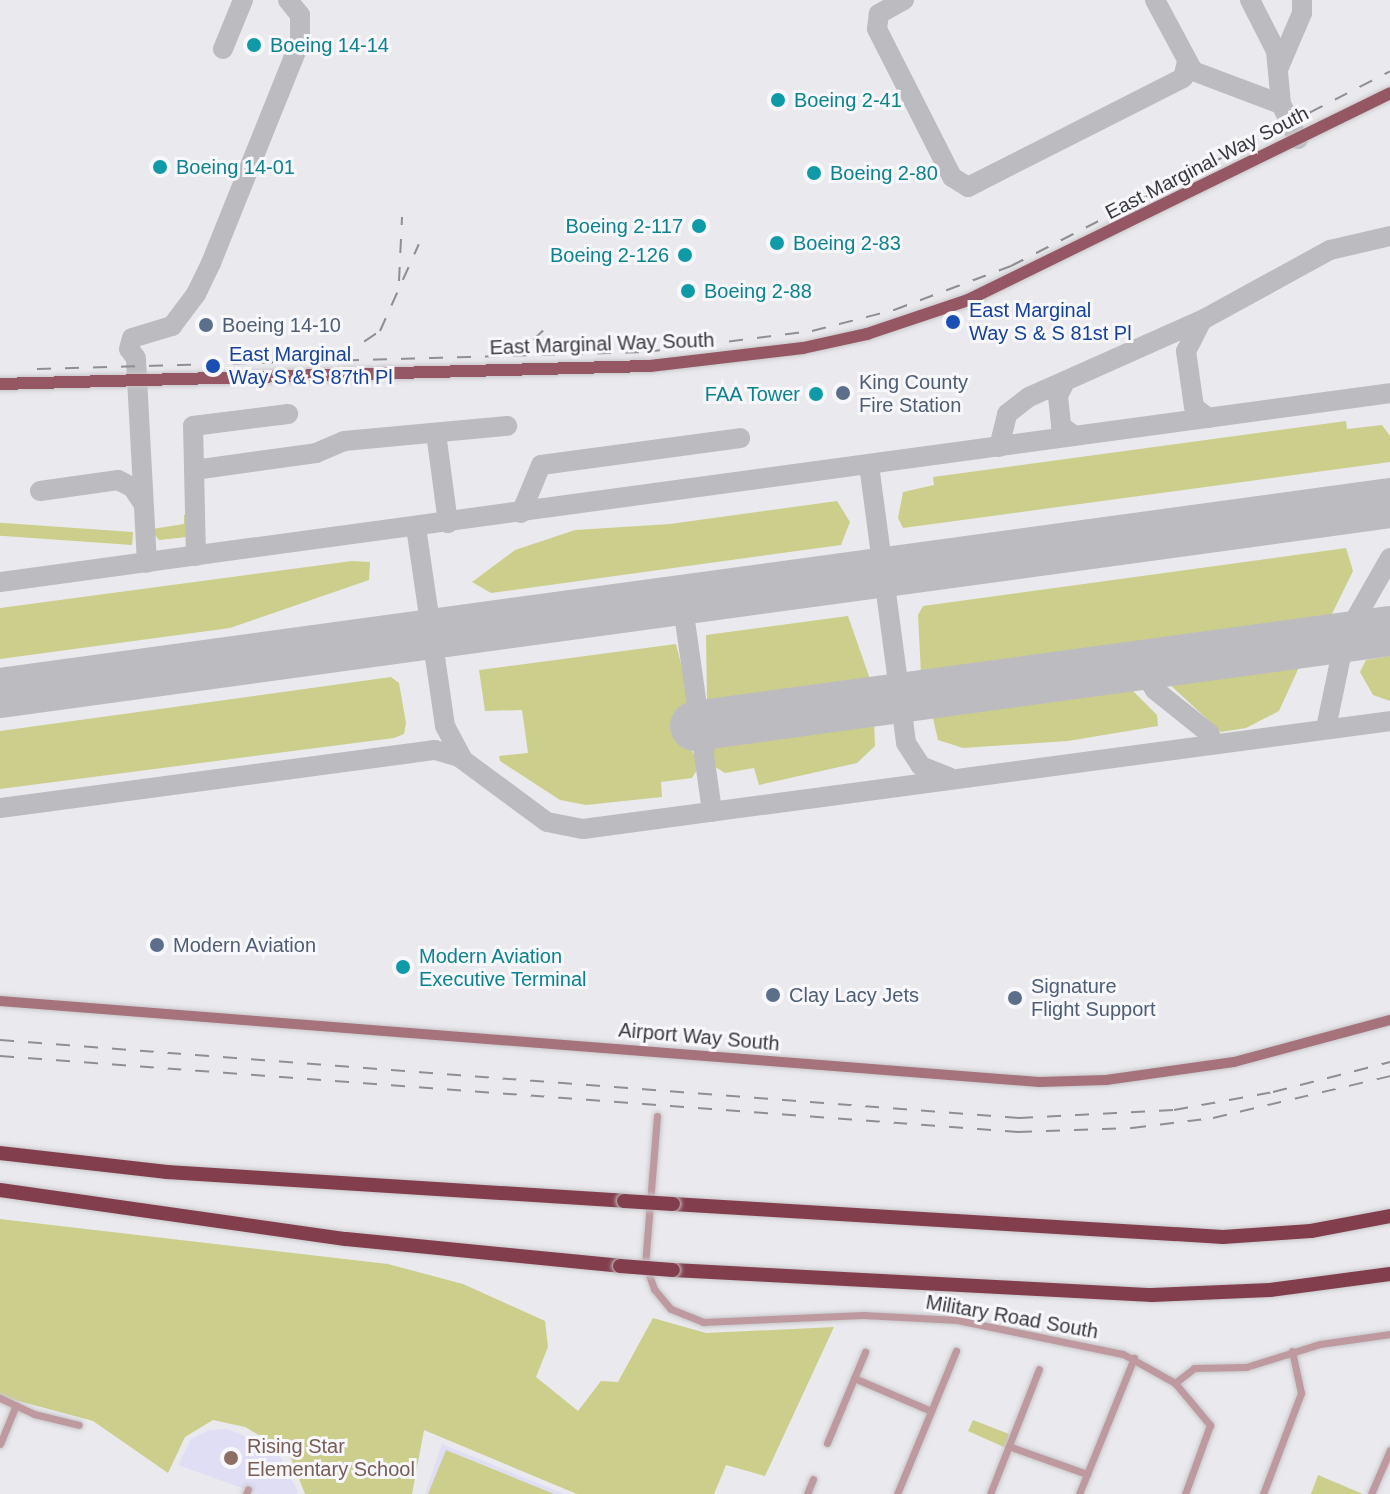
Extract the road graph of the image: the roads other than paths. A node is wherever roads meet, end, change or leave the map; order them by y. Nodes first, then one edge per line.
1 (1390, 93) edge
2 (0, 384) edge
3 (0, 1001) edge
4 (1390, 1020) edge
5 (657, 1116) dead end
6 (0, 1153) edge
7 (0, 1190) edge
8 (1390, 1216) edge
9 (1390, 1274) edge
10 (1390, 1334) edge
11 (956, 1351) dead end
12 (1292, 1351) junction
13 (865, 1352) dead end
14 (1134, 1358) junction
15 (1039, 1369) dead end
16 (854, 1378) junction
17 (1175, 1383) junction
18 (0, 1398) edge
19 (16, 1405) junction
20 (931, 1411) junction
21 (79, 1425) dead end
22 (827, 1443) dead end
23 (0, 1444) edge
24 (1011, 1447) junction
25 (1390, 1450) edge
26 (1087, 1474) junction
27 (813, 1479) dead end
28 (807, 1494) edge
29 (897, 1494) edge
30 (990, 1494) edge
31 (1079, 1494) edge
32 (1185, 1494) edge
33 (1263, 1494) edge
34 (1371, 1494) edge

1 - 2 main road, East Marginal Way South
3 - 4 main road, Airport Way South
5 - 14 street, Military Road South
6 - 8 highway, bridge
7 - 9 highway, bridge
10 - 12 street
11 - 20 street
12 - 17 street
12 - 33 street
13 - 16 street
14 - 17 street, Military Road South
14 - 26 street
15 - 24 street
16 - 20 street
16 - 22 street
17 - 32 street, Military Road South
18 - 19 street
19 - 21 street
19 - 23 street
20 - 29 street
24 - 26 street
24 - 30 street
25 - 34 street
26 - 31 street
27 - 28 street

